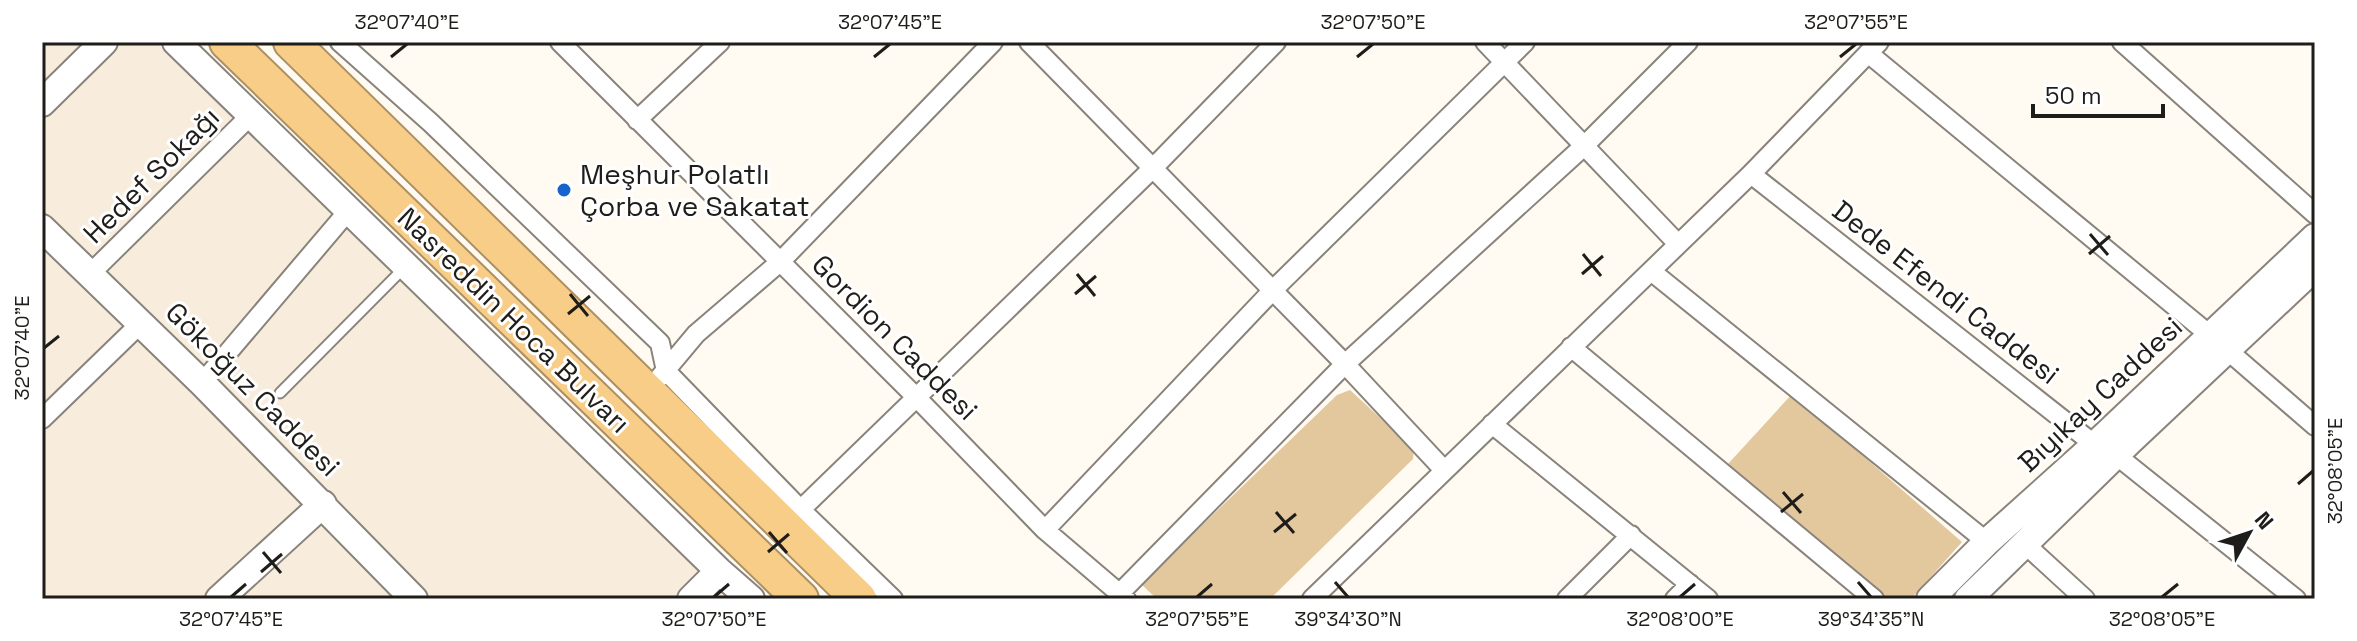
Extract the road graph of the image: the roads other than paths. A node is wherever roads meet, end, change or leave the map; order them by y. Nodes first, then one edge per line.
1 (104, 42) edge
2 (176, 42) edge
3 (227, 42) edge
4 (291, 42) edge
5 (340, 42) edge
6 (560, 42) edge
7 (720, 42) edge
8 (993, 42) edge
9 (1029, 42) edge
10 (1276, 42) edge
11 (1485, 42) edge
12 (1525, 42) edge
13 (1688, 42) edge
14 (2122, 42) edge
15 (1873, 48) edge
16 (1505, 62) junction
17 (42, 103) edge
18 (251, 115) junction
19 (637, 120) junction
20 (1584, 146) junction
21 (1153, 168) junction
22 (1751, 174) junction
23 (349, 210) junction
24 (2315, 214) edge
25 (42, 228) edge
26 (2315, 237) edge
27 (1678, 244) junction
28 (780, 262) junction
29 (407, 266) junction
30 (2315, 267) edge
31 (1651, 271) junction
32 (90, 274) junction
33 (1273, 290) junction
34 (141, 323) junction
35 (2219, 343) junction
36 (1571, 347) junction
37 (1345, 364) junction
38 (656, 381) junction
39 (202, 383) junction
40 (280, 393) dead end
41 (916, 397) junction
42 (42, 419) edge
43 (1492, 424) junction
44 (2315, 426) edge
45 (2105, 450) junction
46 (1444, 470) junction
47 (323, 504) junction
48 (792, 518) junction
49 (1045, 530) junction
50 (1631, 535) junction
51 (1987, 542) junction
52 (2025, 544) junction
53 (719, 571) junction
54 (1690, 584) junction
55 (1122, 596) edge
56 (219, 599) edge
57 (414, 599) edge
58 (691, 599) edge
59 (751, 599) edge
60 (801, 599) edge
61 (859, 599) edge
62 (893, 599) edge
63 (1312, 599) edge
64 (1567, 599) edge
65 (1675, 599) edge
66 (1708, 599) edge
67 (1874, 599) edge
68 (1930, 599) edge
69 (1968, 599) edge
70 (2085, 599) edge
71 (2296, 599) edge

1 - 17 street
2 - 18 street
3 - 60 highway, Nasreddin Hoca Bulvarı
4 - 38 highway, Nasreddin Hoca Bulvarı
5 - 38 street
6 - 19 street, Gordion Caddesi
7 - 19 street
8 - 28 street
9 - 21 street
10 - 21 street
11 - 16 street
12 - 16 street
13 - 20 street
14 - 24 street
15 - 22 street
15 - 35 street
16 - 20 street
16 - 33 street
18 - 23 street
18 - 32 street, Hedef Sokağı
19 - 28 street, Gordion Caddesi
20 - 27 street
20 - 37 street
21 - 33 street
21 - 41 street
22 - 27 street
22 - 45 street, Dede Efendi Caddesi
23 - 29 street
23 - 39 street
25 - 32 street, Gökoğuz Caddesi
26 - 35 street, Bıyıkay Caddesi
27 - 31 street
28 - 38 street
28 - 41 street, Gordion Caddesi
29 - 40 lane
29 - 53 street
30 - 35 street, Bıyıkay Caddesi
31 - 36 street
31 - 51 street
32 - 34 street, Gökoğuz Caddesi
33 - 37 street
33 - 49 street
34 - 39 street, Gökoğuz Caddesi
34 - 42 street
35 - 44 street
35 - 45 street, Bıyıkay Caddesi
36 - 43 street
36 - 67 street
37 - 46 street
37 - 55 street
38 - 48 highway, Nasreddin Hoca Bulvarı
39 - 47 street, Gökoğuz Caddesi
41 - 48 street
41 - 49 street, Gordion Caddesi
43 - 46 street
43 - 50 street
45 - 51 street, Bıyıkay Caddesi
45 - 52 street, Bıyıkay Caddesi
45 - 71 street, Dede Efendi Caddesi
46 - 63 street
47 - 56 street
47 - 57 street, Gökoğuz Caddesi
48 - 61 highway, Nasreddin Hoca Bulvarı
48 - 62 street
49 - 55 street, Gordion Caddesi
50 - 54 street
50 - 64 street
51 - 68 street, Bıyıkay Caddesi
52 - 69 street, Bıyıkay Caddesi
52 - 70 street
53 - 58 street
53 - 59 street
54 - 65 street
54 - 66 street

